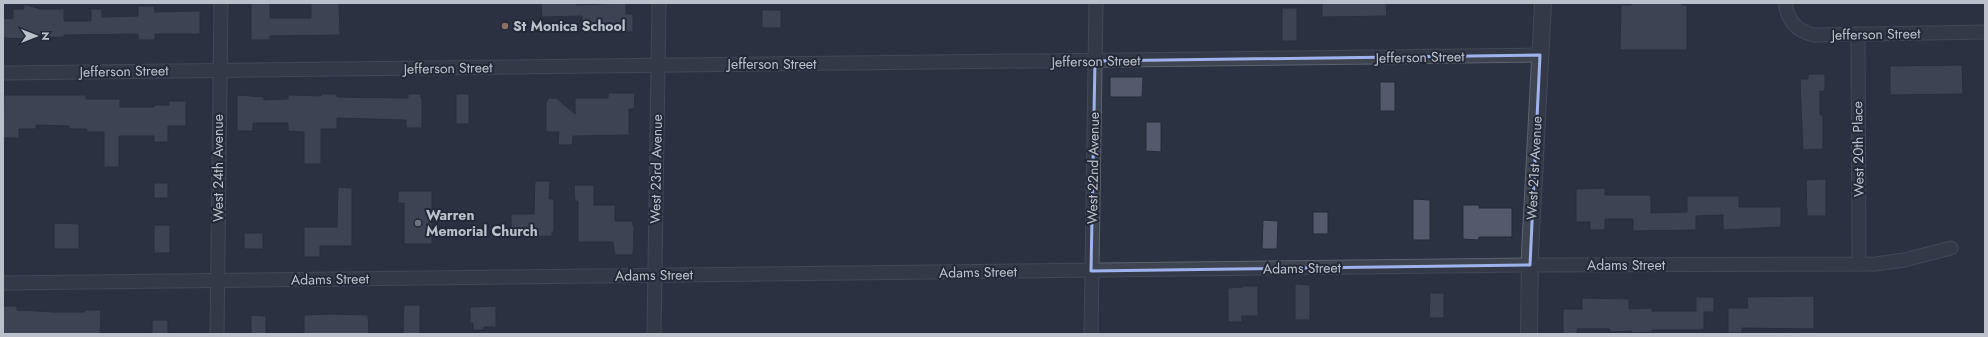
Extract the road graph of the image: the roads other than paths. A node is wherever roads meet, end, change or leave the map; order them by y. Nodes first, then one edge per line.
1 (221, 3) edge
2 (658, 3) edge
3 (1096, 3) edge
4 (1543, 3) edge
5 (1785, 3) edge
6 (1985, 32) edge
7 (1858, 34) junction
8 (1540, 55) junction
9 (1095, 61) junction
10 (658, 65) junction
11 (219, 70) junction
12 (3, 73) edge
13 (1952, 248) dead end
14 (1859, 264) junction
15 (1530, 265) junction
16 (1091, 271) junction
17 (655, 275) junction
18 (217, 280) junction
19 (3, 283) edge
20 (217, 334) edge
21 (654, 334) edge
22 (1091, 334) edge
23 (1529, 334) edge

1 - 11 street, West 24th Avenue
2 - 10 street, West 23rd Avenue
3 - 9 street, West 22nd Avenue
4 - 8 street, West 21st Avenue
5 - 7 street, Jefferson Street
6 - 7 street, Jefferson Street
7 - 14 street, West 20th Place
8 - 9 street, Jefferson Street
8 - 15 street, West 21st Avenue
9 - 10 street, Jefferson Street
9 - 16 street, West 22nd Avenue
10 - 11 street, Jefferson Street
10 - 17 street, West 23rd Avenue
11 - 12 street, Jefferson Street
11 - 18 street, West 24th Avenue
13 - 14 street, Adams Street
14 - 15 street, Adams Street
15 - 16 street, Adams Street
15 - 23 street, West 21st Avenue
16 - 17 street, Adams Street
16 - 22 street, West 22nd Avenue
17 - 18 street, Adams Street
17 - 21 street, West 23rd Avenue
18 - 19 street, Adams Street
18 - 20 street, West 24th Avenue

